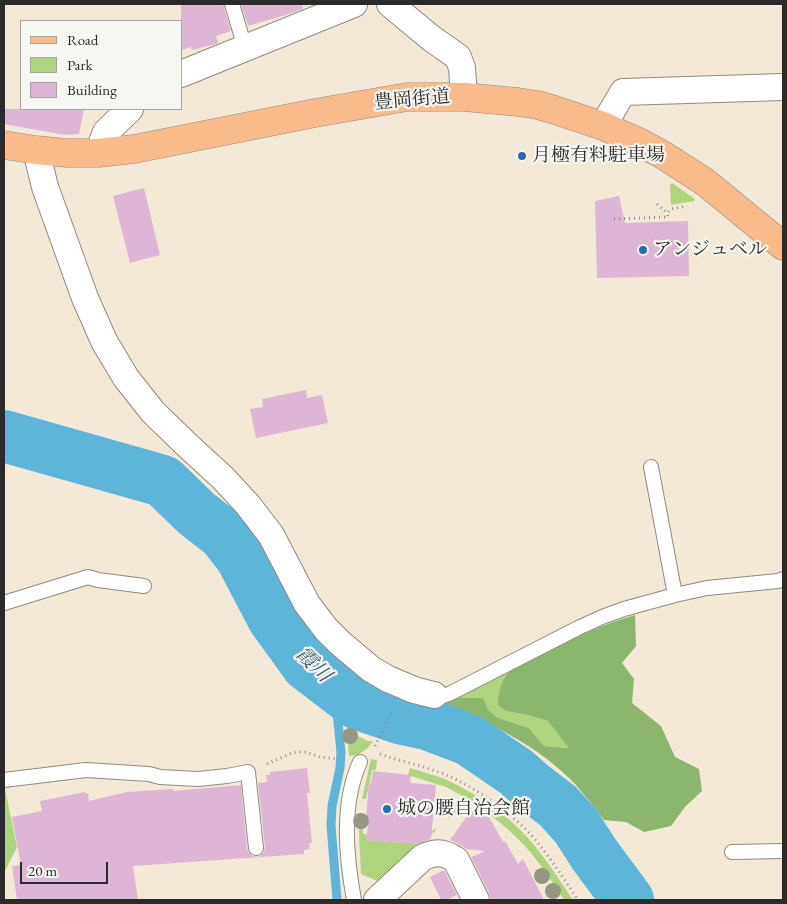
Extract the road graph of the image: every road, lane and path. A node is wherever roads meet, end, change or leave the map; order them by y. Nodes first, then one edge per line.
1 (232, 4) edge
2 (354, 4) edge
3 (390, 4) edge
4 (245, 48) junction
5 (182, 74) edge
6 (783, 87) edge
7 (464, 97) junction
8 (129, 110) edge
9 (603, 126) junction
10 (4, 145) edge
11 (36, 150) junction
12 (98, 153) junction
13 (657, 204) dead end
14 (688, 206) dead end
15 (668, 213) junction
16 (614, 219) dead end
17 (783, 246) edge
18 (651, 467) dead end
19 (783, 579) edge
20 (144, 586) dead end
21 (675, 595) junction
22 (4, 603) edge
23 (434, 695) joint
24 (393, 710) dead end
25 (378, 743) dead end
26 (377, 752) dead end
27 (338, 759) dead end
28 (360, 762) dead end
29 (248, 772) junction
30 (4, 780) edge
31 (256, 848) dead end
32 (783, 851) edge
33 (732, 852) dead end
34 (354, 900) edge
35 (377, 900) edge
36 (476, 900) edge
37 (578, 900) edge

1 - 4 lane
2 - 4 street
3 - 7 street
4 - 5 street
6 - 9 street
7 - 9 main road, 豊岡街道
7 - 12 main road, 豊岡街道
8 - 12 street
9 - 17 main road, 豊岡街道
10 - 11 main road, 豊岡街道
11 - 12 main road, 豊岡街道
11 - 23 street
13 - 15 path
14 - 15 path
15 - 16 path
18 - 21 lane
19 - 21 lane
20 - 22 lane
21 - 23 lane
24 - 25 path
26 - 37 path
27 - 29 path
28 - 34 lane
29 - 30 lane
29 - 31 lane
32 - 33 lane
35 - 36 street

